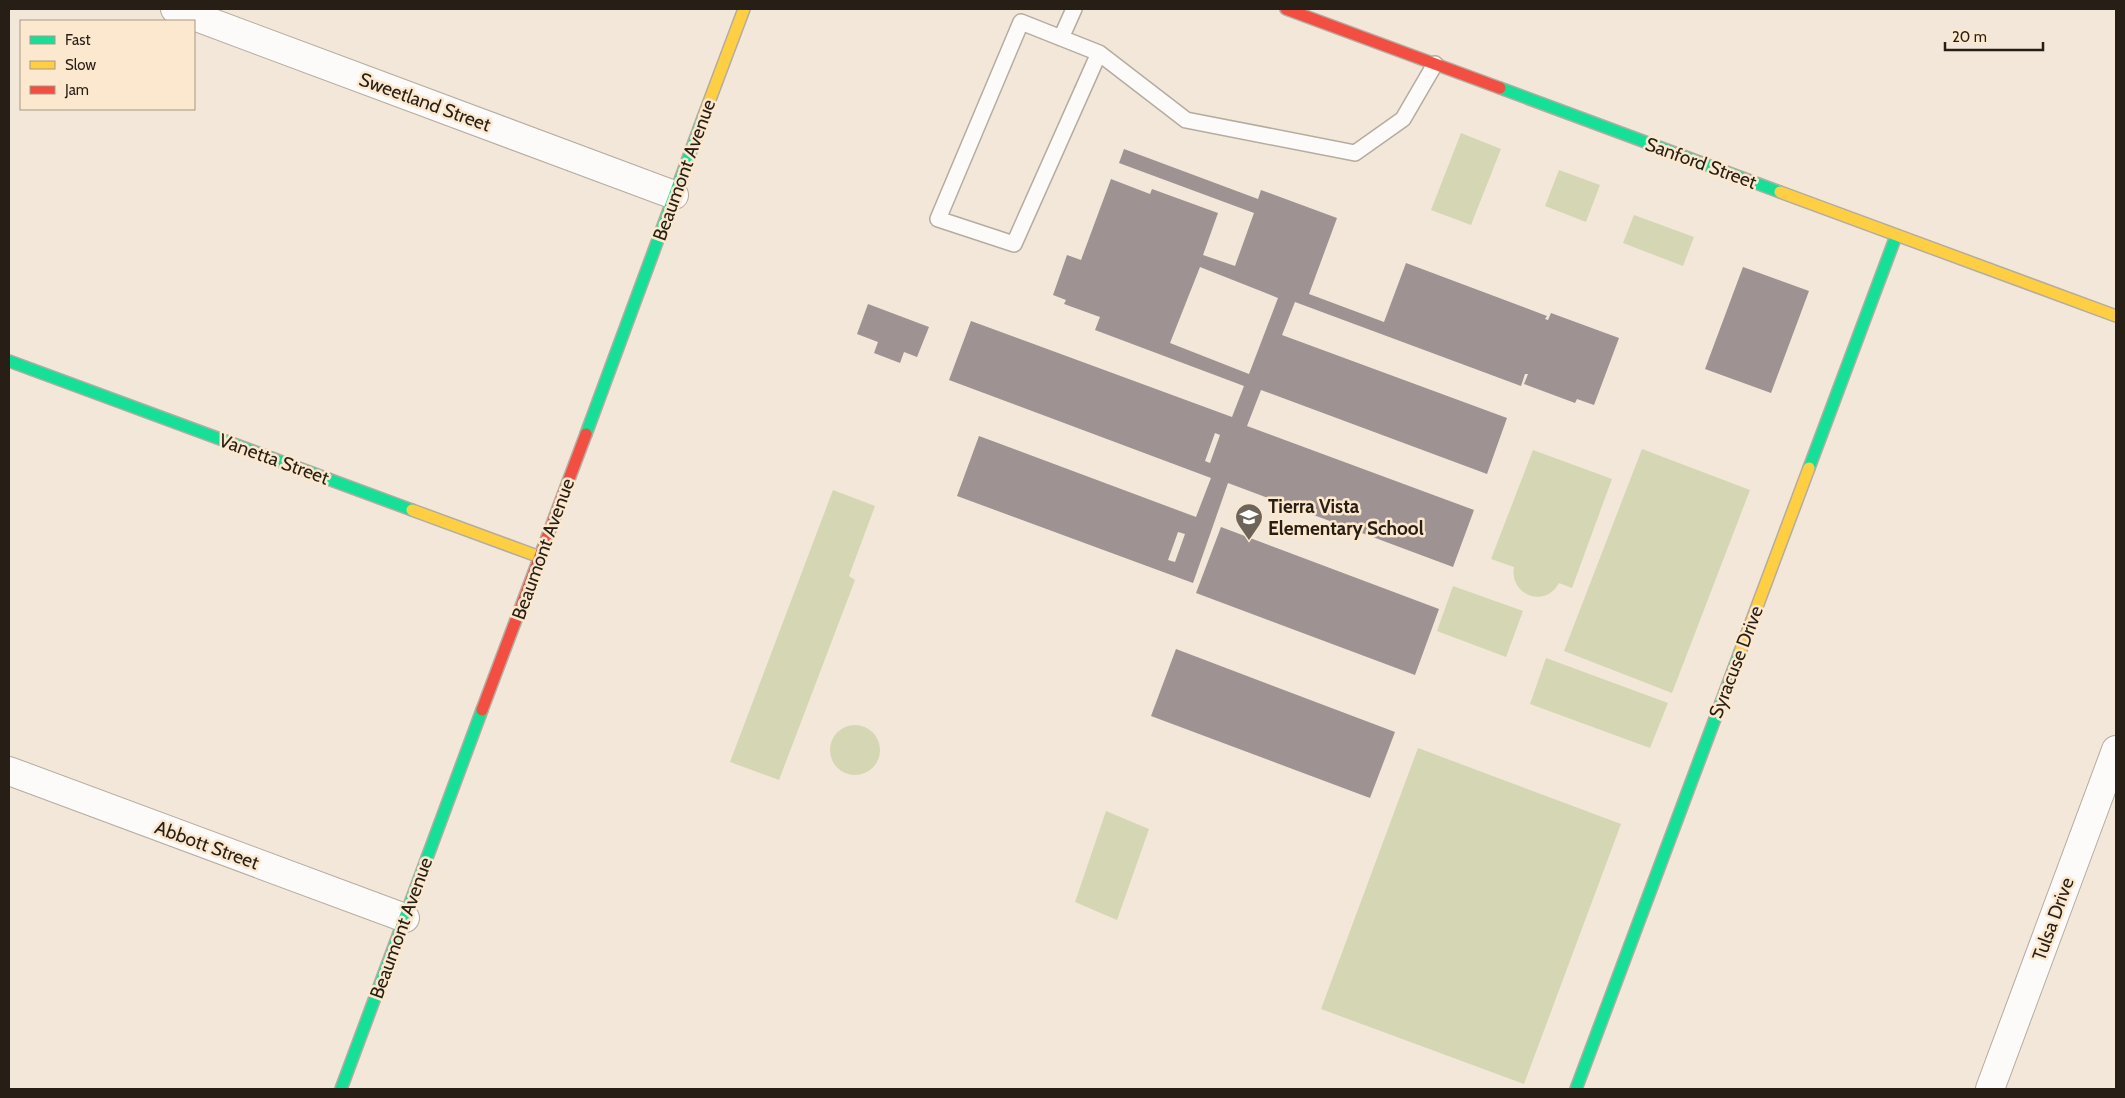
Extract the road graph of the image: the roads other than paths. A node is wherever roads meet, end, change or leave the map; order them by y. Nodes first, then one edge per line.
1 (175, 9) edge
2 (744, 9) edge
3 (1074, 9) edge
4 (1286, 9) edge
5 (1061, 38) junction
6 (1099, 53) junction
7 (1434, 64) junction
8 (674, 195) junction
9 (1896, 236) junction
10 (2116, 316) edge
11 (9, 361) edge
12 (540, 557) junction
13 (2116, 750) edge
14 (9, 772) edge
15 (405, 918) junction
16 (341, 1089) edge
17 (1576, 1089) edge
18 (1990, 1089) edge

1 - 8 street, Sweetland Street
2 - 8 street, Beaumont Avenue
3 - 5 lane
4 - 7 street, Sanford Street
5 - 6 lane
5 - 6 lane
6 - 7 lane
7 - 9 street, Sanford Street
8 - 12 street, Beaumont Avenue
9 - 10 street, Sanford Street
9 - 17 street, Syracuse Drive
11 - 12 street, Vanetta Street
12 - 15 street, Beaumont Avenue
13 - 18 street, Tulsa Drive
14 - 15 street, Abbott Street
15 - 16 street, Beaumont Avenue

